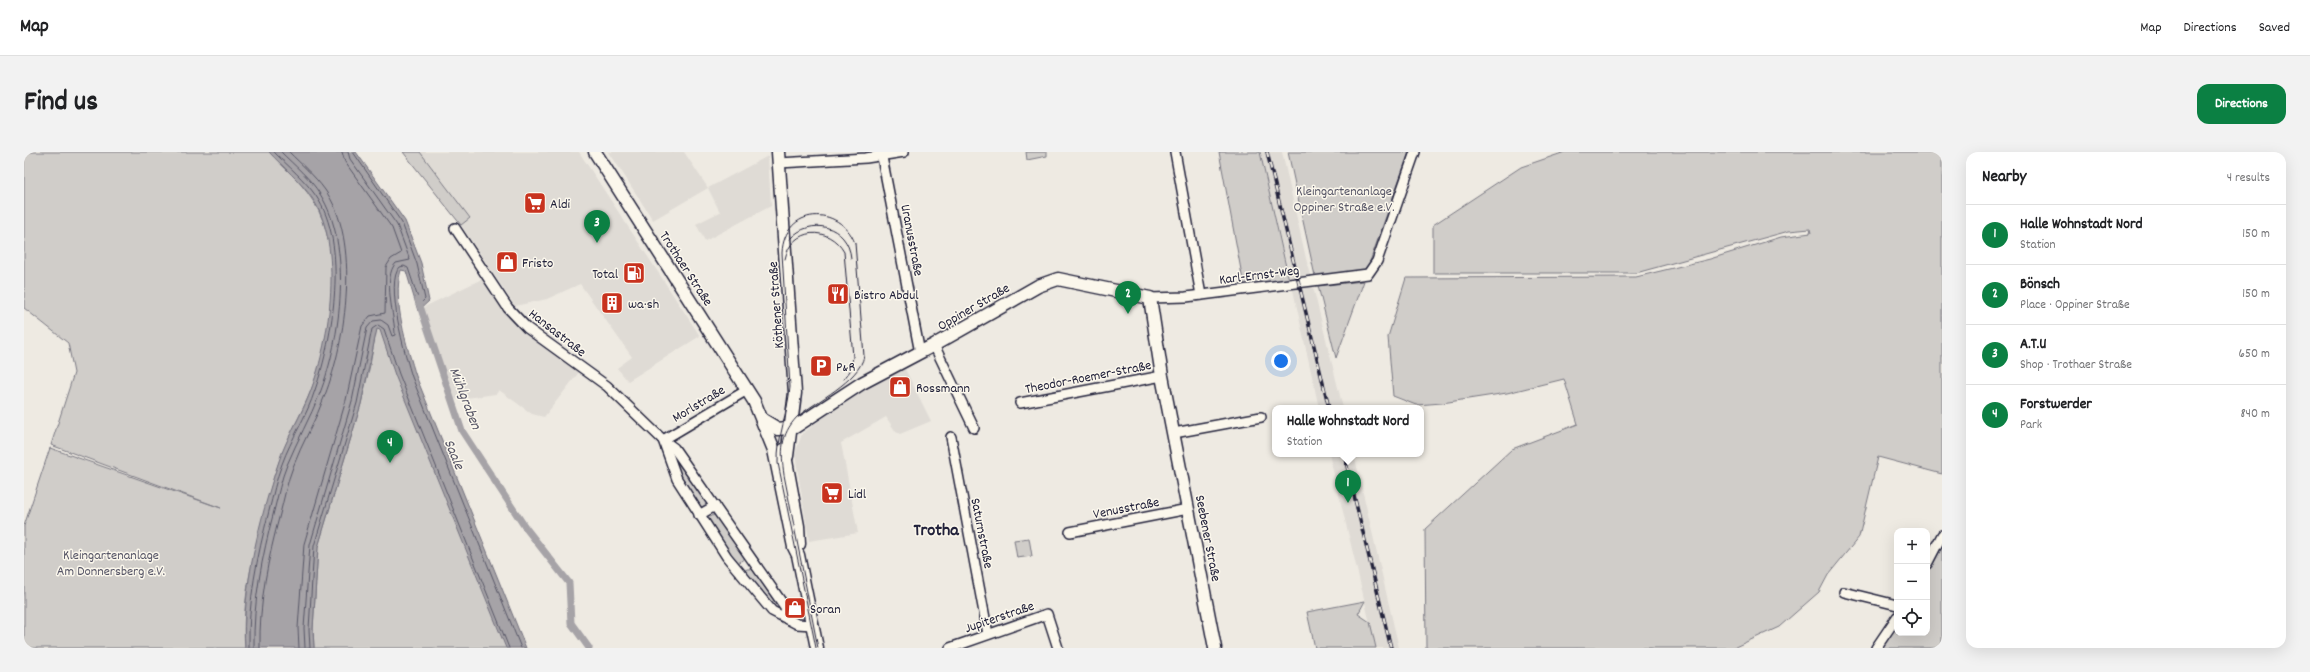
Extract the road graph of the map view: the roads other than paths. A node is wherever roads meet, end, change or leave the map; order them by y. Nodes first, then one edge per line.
1 (595, 152) edge
2 (904, 152) edge
3 (1175, 152) edge
4 (1415, 152) edge
5 (881, 154) edge
6 (779, 157) edge
7 (455, 228) dead end
8 (1201, 295) junction
9 (1150, 298) junction
10 (934, 346) junction
11 (920, 353) junction
12 (1162, 376) junction
13 (747, 390) junction
14 (754, 401) junction
15 (1020, 403) dead end
16 (794, 405) junction
17 (822, 409) junction
18 (1261, 417) dead end
19 (763, 420) junction
20 (974, 428) dead end
21 (784, 429) junction
22 (1174, 432) junction
23 (951, 436) dead end
24 (663, 440) junction
25 (681, 457) junction
26 (671, 462) junction
27 (715, 506) junction
28 (1188, 509) junction
29 (699, 515) junction
30 (1070, 532) dead end
31 (1942, 534) edge
32 (798, 555) junction
33 (750, 558) junction
34 (1930, 558) edge
35 (736, 568) junction
36 (1844, 592) dead end
37 (1894, 604) edge
38 (787, 619) junction
39 (1894, 621) edge
40 (812, 625) junction
41 (988, 634) junction
42 (817, 648) edge
43 (950, 648) edge
44 (1058, 648) edge
45 (1213, 648) edge
46 (1876, 648) edge

1 - 13 main road, Trothaer Straße
2 - 5 street
3 - 8 street
4 - 8 street, Karl-Ernst-Weg
5 - 6 street
5 - 11 street, Uranusstraße
6 - 16 main road, Köthener Straße
7 - 24 street, Hansastraße
8 - 9 street, Karl-Ernst-Weg
9 - 10 main road, Oppiner Straße
9 - 12 main road, Seebener Straße
10 - 11 main road, Oppiner Straße
10 - 20 street
11 - 17 main road, Oppiner Straße
12 - 15 street, Theodor-Roemer-Straße
12 - 22 main road, Seebener Straße
13 - 14 main road, Trothaer Straße
13 - 24 street, Morlstraße
14 - 19 main road, Trothaer Straße
14 - 21 main road, Trothaer Straße
16 - 17 main road
16 - 21 main road, Köthener Straße
17 - 21 main road, Oppiner Straße
18 - 22 street
19 - 21 main road
19 - 32 main road, Trothaer Straße
21 - 32 main road, Trothaer Straße
22 - 28 main road, Seebener Straße
23 - 41 street, Saturnstraße
24 - 25 street, Hansastraße
24 - 26 street
25 - 26 street
25 - 27 street, Hansastraße
26 - 29 street
27 - 29 street
27 - 33 street, Hansastraße
28 - 30 street, Venusstraße
28 - 45 main road, Seebener Straße
29 - 35 street
31 - 34 street
32 - 40 main road, Trothaer Straße
33 - 35 street
33 - 38 street, Hansastraße
35 - 38 street
36 - 37 street
38 - 40 street
39 - 46 street
40 - 42 main road, Trothaer Straße
41 - 43 street, Jupiterstraße
41 - 44 street, Jupiterstraße

